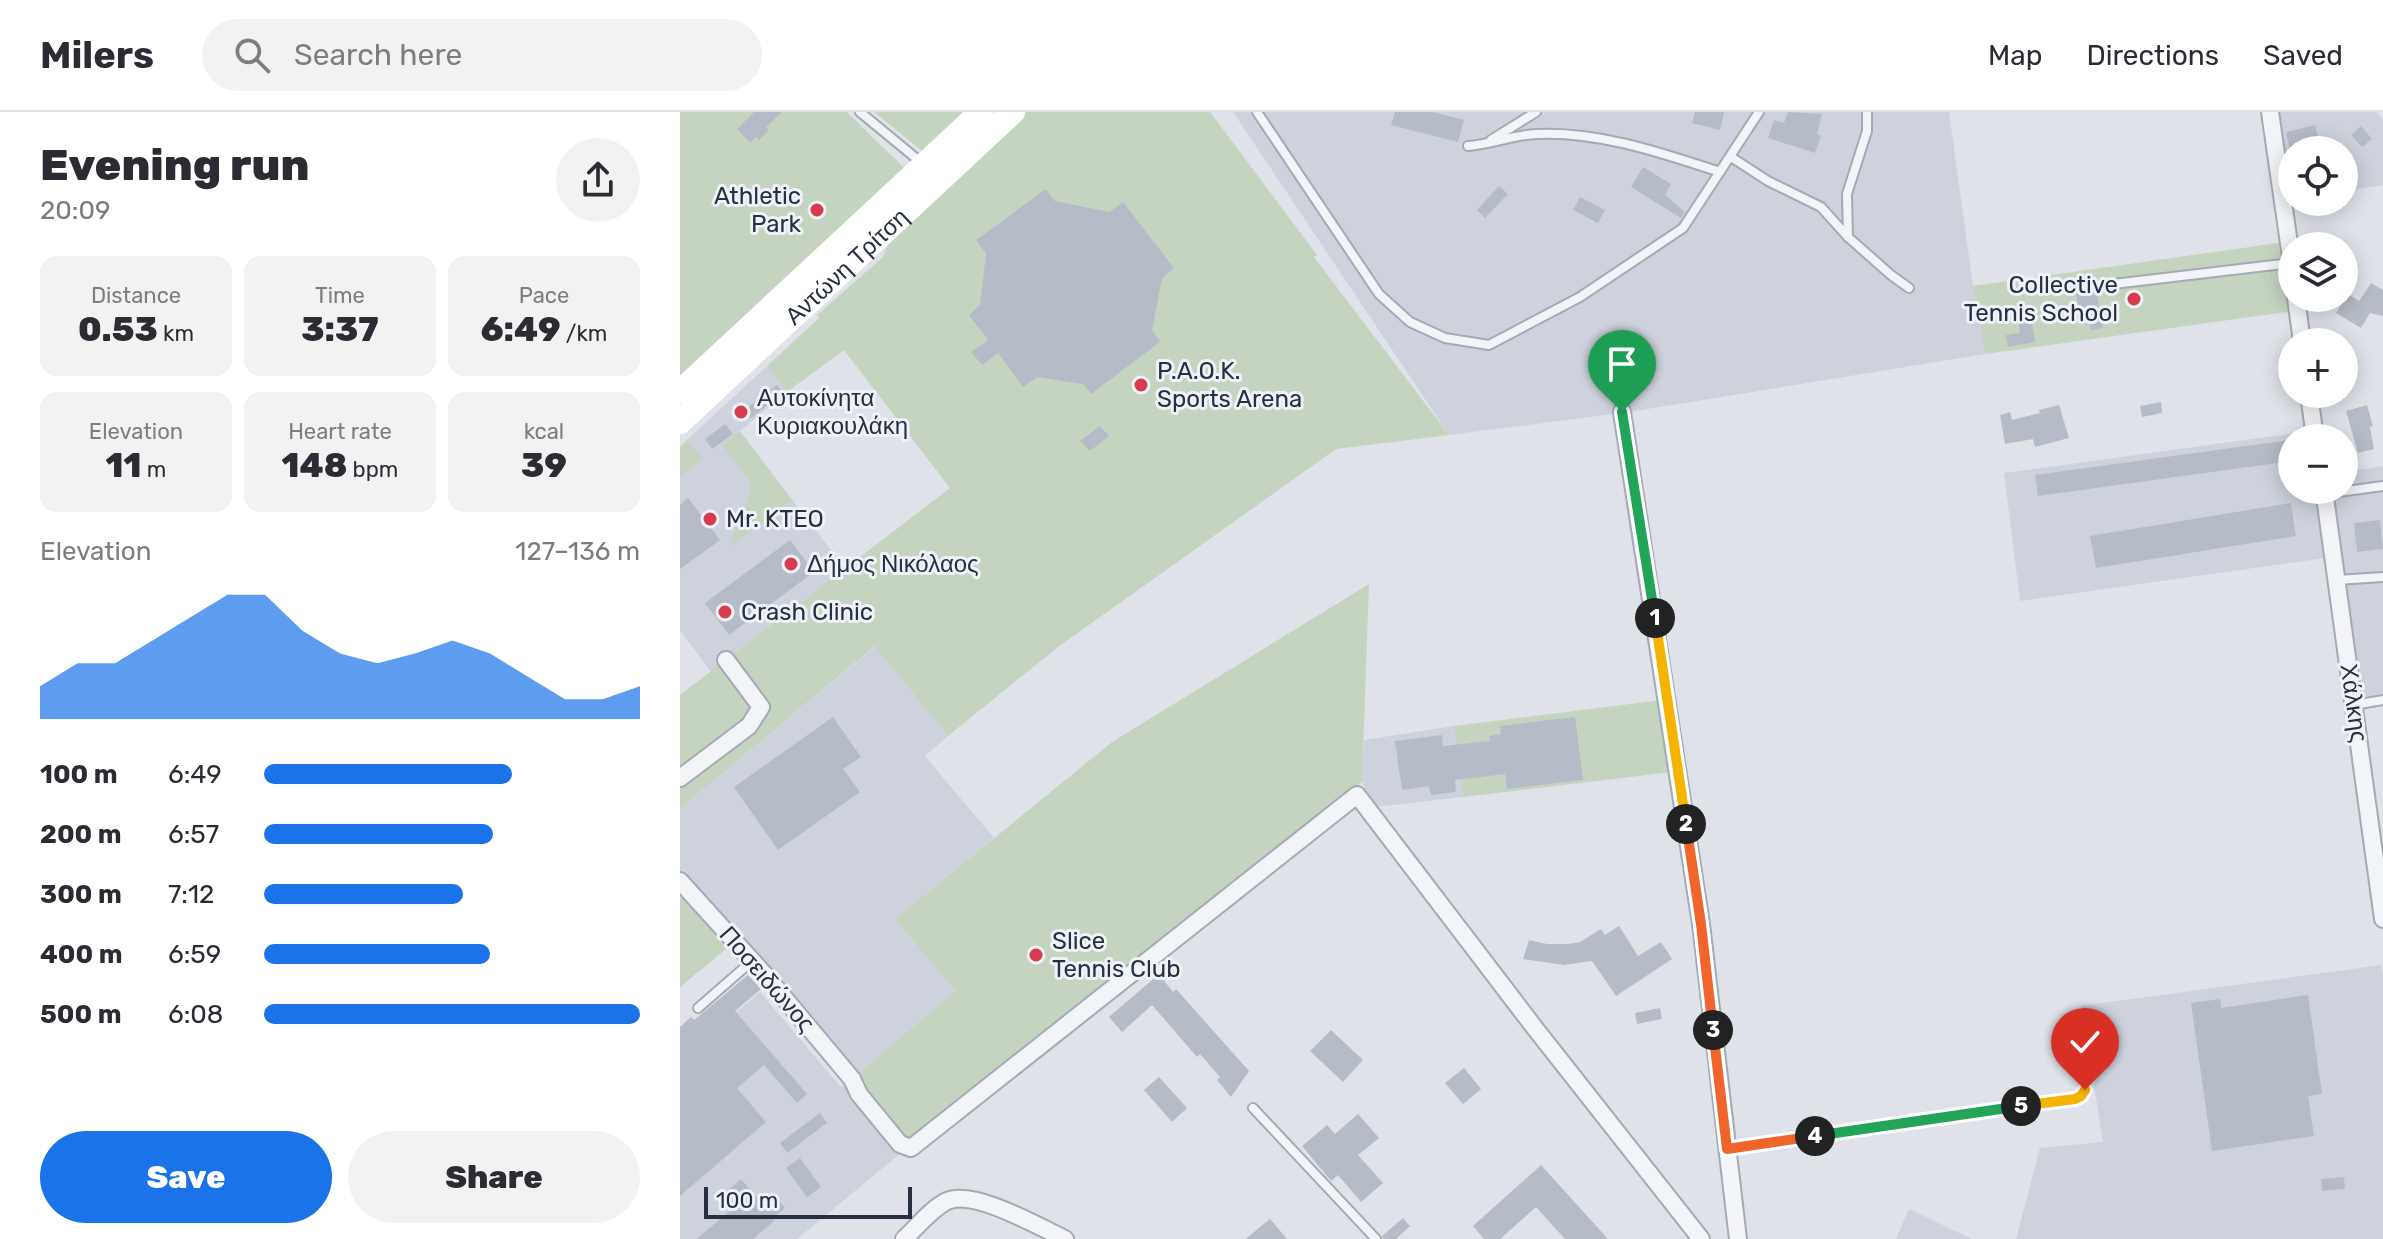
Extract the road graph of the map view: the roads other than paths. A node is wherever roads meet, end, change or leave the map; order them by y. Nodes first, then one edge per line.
1 (860, 112) edge
2 (981, 112) edge
3 (1013, 112) edge
4 (1257, 112) edge
5 (1536, 112) edge
6 (1759, 112) edge
7 (1867, 112) edge
8 (2270, 112) edge
9 (1484, 145) junction
10 (1468, 146) dead end
11 (1731, 157) junction
12 (924, 165) junction
13 (1720, 172) junction
14 (2287, 232) edge
15 (1848, 237) junction
16 (2278, 265) edge
17 (2105, 285) dead end
18 (1909, 288) dead end
19 (680, 392) edge
20 (1622, 412) dead end
21 (680, 422) edge
22 (2383, 486) edge
23 (2358, 489) edge
24 (2326, 504) edge
25 (2383, 577) edge
26 (2337, 580) junction
27 (726, 660) dead end
28 (2383, 700) edge
29 (2354, 705) junction
30 (680, 778) edge
31 (680, 881) edge
32 (2383, 918) edge
33 (752, 961) junction
34 (698, 1008) dead end
35 (1253, 1108) dead end
36 (904, 1239) edge
37 (1065, 1239) edge
38 (1376, 1239) edge
39 (1701, 1239) edge
40 (1738, 1239) edge

1 - 12 lane
2 - 12 street, Αντώνη Τρίτση
3 - 21 street, Αντώνη Τρίτση
4 - 13 lane
5 - 9 lane
6 - 11 lane
7 - 15 lane
8 - 14 street
9 - 10 lane
9 - 13 lane
11 - 13 lane
11 - 15 lane
12 - 19 street, Αντώνη Τρίτση
15 - 18 lane
16 - 17 lane
20 - 40 street
22 - 23 lane
24 - 26 street, Χάλκης
25 - 26 lane
26 - 29 street, Χάλκης
27 - 30 street
28 - 29 lane
29 - 32 street, Χάλκης
31 - 33 street, Ποσειδώνος
33 - 34 lane
33 - 39 street, Ποσειδώνος
35 - 38 lane
36 - 37 street

